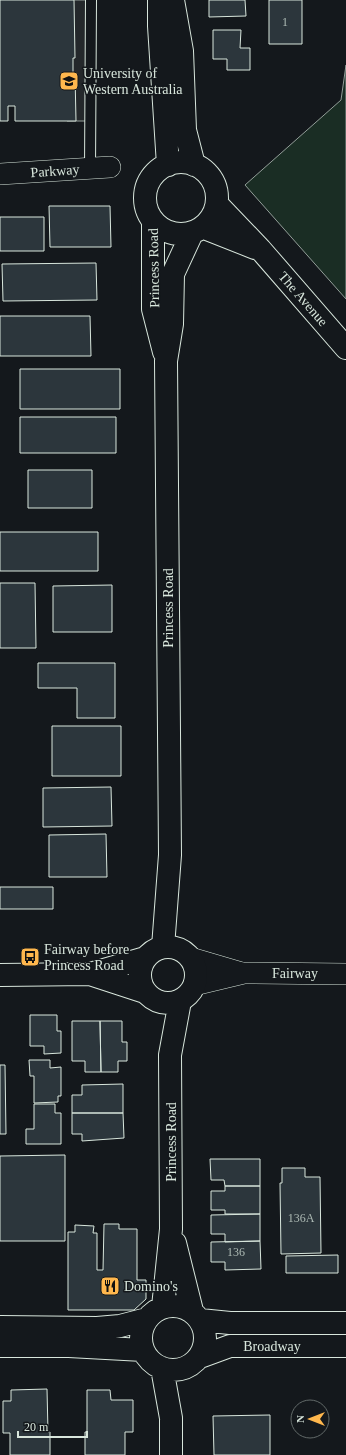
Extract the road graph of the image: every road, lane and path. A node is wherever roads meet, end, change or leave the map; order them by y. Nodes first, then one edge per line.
1 (90, 0) edge
2 (160, 0) edge
3 (173, 0) edge
4 (168, 165) junction
5 (194, 165) junction
6 (100, 168) joint
7 (0, 174) edge
8 (217, 204) junction
9 (153, 221) junction
10 (197, 230) junction
11 (260, 249) junction
12 (346, 348) edge
13 (166, 361) junction
14 (178, 951) junction
15 (145, 958) junction
16 (244, 973) junction
17 (90, 974) junction
18 (346, 974) edge
19 (0, 975) edge
20 (194, 985) junction
21 (161, 998) junction
22 (171, 1229) junction
23 (155, 1313) junction
24 (196, 1316) junction
25 (346, 1324) edge
26 (0, 1327) edge
27 (0, 1346) edge
28 (346, 1346) edge
29 (143, 1350) junction
30 (181, 1365) junction
31 (171, 1455) edge

1 - 6 lane
2 - 4 main road
3 - 5 main road
4 - 5 main road
4 - 9 main road
5 - 8 main road
6 - 7 street, Parkway
8 - 10 main road
8 - 11 main road, The Avenue
9 - 10 main road
9 - 13 main road, Princess Road
10 - 11 main road, The Avenue
10 - 13 main road, Princess Road
11 - 12 main road, The Avenue
13 - 14 main road, Princess Road
14 - 15 main road
14 - 16 street, Fairway
14 - 20 main road
15 - 17 main road
15 - 21 main road
16 - 18 street, Fairway
16 - 20 street, Fairway
17 - 19 main road
17 - 21 main road
20 - 21 main road
21 - 22 main road, Princess Road
22 - 23 main road, Princess Road
22 - 24 main road, Princess Road
23 - 24 main road
23 - 26 main road
23 - 29 main road
24 - 25 main road, Broadway
24 - 30 main road
27 - 29 main road
28 - 30 main road, Broadway
29 - 30 main road
30 - 31 main road

